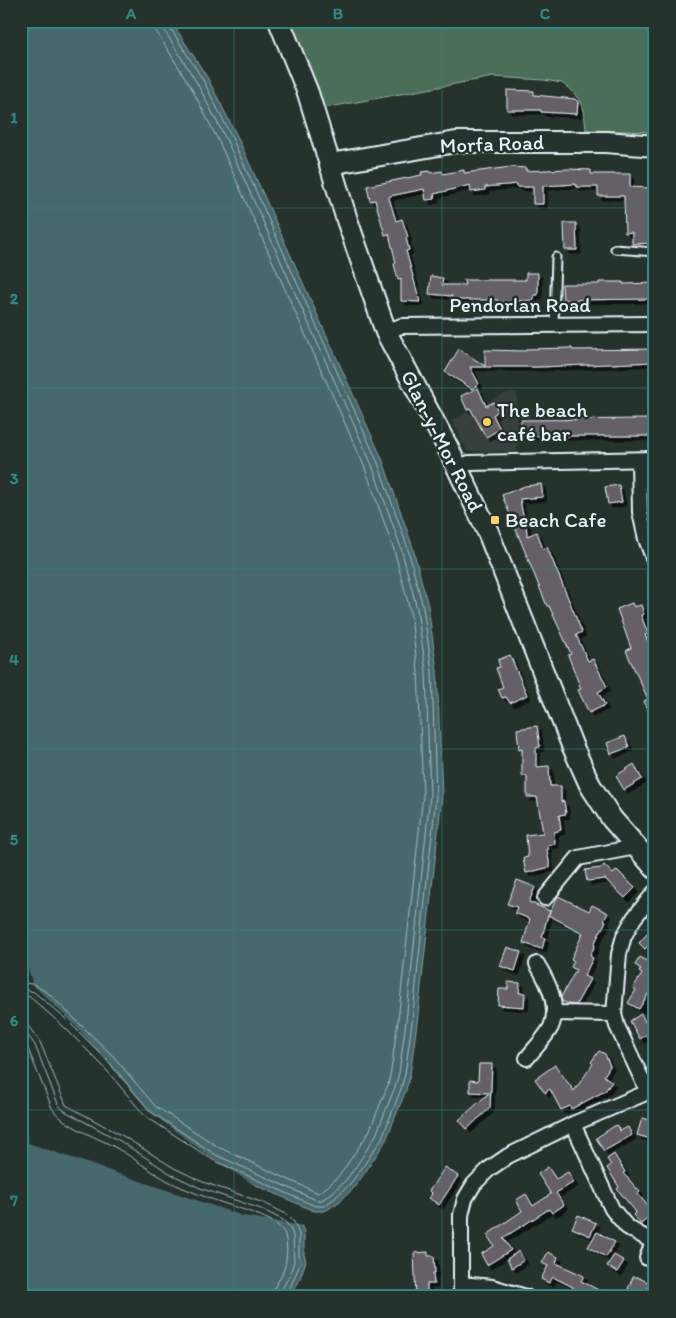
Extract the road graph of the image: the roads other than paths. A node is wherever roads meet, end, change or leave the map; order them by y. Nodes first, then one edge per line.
1 (279, 21) edge
2 (655, 146) edge
3 (330, 164) junction
4 (615, 249) dead end
5 (655, 252) edge
6 (556, 257) dead end
7 (554, 324) junction
8 (655, 324) edge
9 (386, 332) junction
10 (655, 459) edge
11 (639, 460) junction
12 (458, 467) junction
13 (655, 563) edge
14 (636, 847) junction
15 (655, 868) edge
16 (655, 892) edge
17 (545, 898) dead end
18 (537, 964) dead end
19 (555, 1013) junction
20 (614, 1014) junction
21 (527, 1058) dead end
22 (651, 1091) edge
23 (573, 1124) junction
24 (654, 1239) edge
25 (647, 1258) dead end
26 (461, 1290) edge
27 (526, 1297) edge

1 - 3 street, Glan-y-Mor Road
2 - 3 street, Morfa Road
3 - 9 street, Glan-y-Mor Road
4 - 5 lane
6 - 7 lane
7 - 8 street, Pendorlan Road
7 - 9 street, Pendorlan Road
9 - 12 street, Glan-y-Mor Road
10 - 11 street
11 - 12 street
11 - 13 street
12 - 14 street, Glan-y-Mor Road
14 - 15 street, Glan-y-Mor Road
14 - 17 street
16 - 20 street
18 - 19 street
19 - 20 street
19 - 21 street
20 - 22 street
22 - 23 street
23 - 24 street
23 - 26 street
24 - 25 street
26 - 27 street

